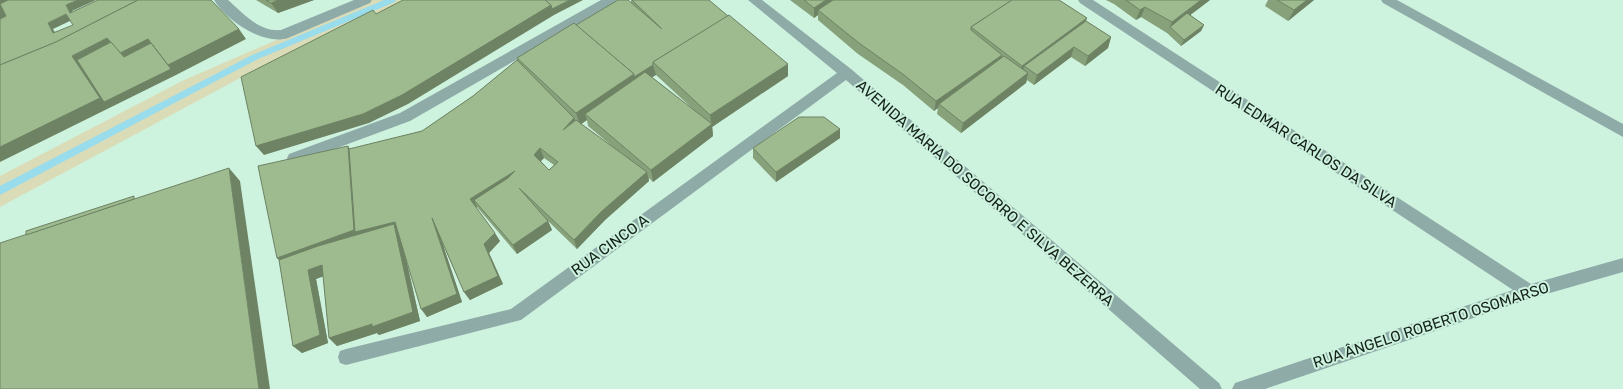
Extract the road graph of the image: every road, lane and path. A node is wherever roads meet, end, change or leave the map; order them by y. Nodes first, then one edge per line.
1 (220, 0) edge
2 (366, 0) edge
3 (611, 0) edge
4 (754, 0) edge
5 (1084, 0) edge
6 (1387, 0) edge
7 (846, 73) junction
8 (1623, 131) edge
9 (294, 158) edge
10 (1623, 265) edge
11 (1528, 292) junction
12 (346, 357) dead end
13 (1212, 389) edge
14 (1241, 389) edge

1 - 2 street
3 - 9 street
4 - 7 street, AVENIDA MARIA DO SOCORRO E SILVA BEZERRA
5 - 11 street, RUA EDMAR CARLOS DA SILVA
6 - 8 street
7 - 12 street, RUA CINCO A
7 - 13 street, AVENIDA MARIA DO SOCORRO E SILVA BEZERRA
10 - 11 street, RUA ÂNGELO ROBERTO OSOMARSO
11 - 14 street, RUA ÂNGELO ROBERTO OSOMARSO

